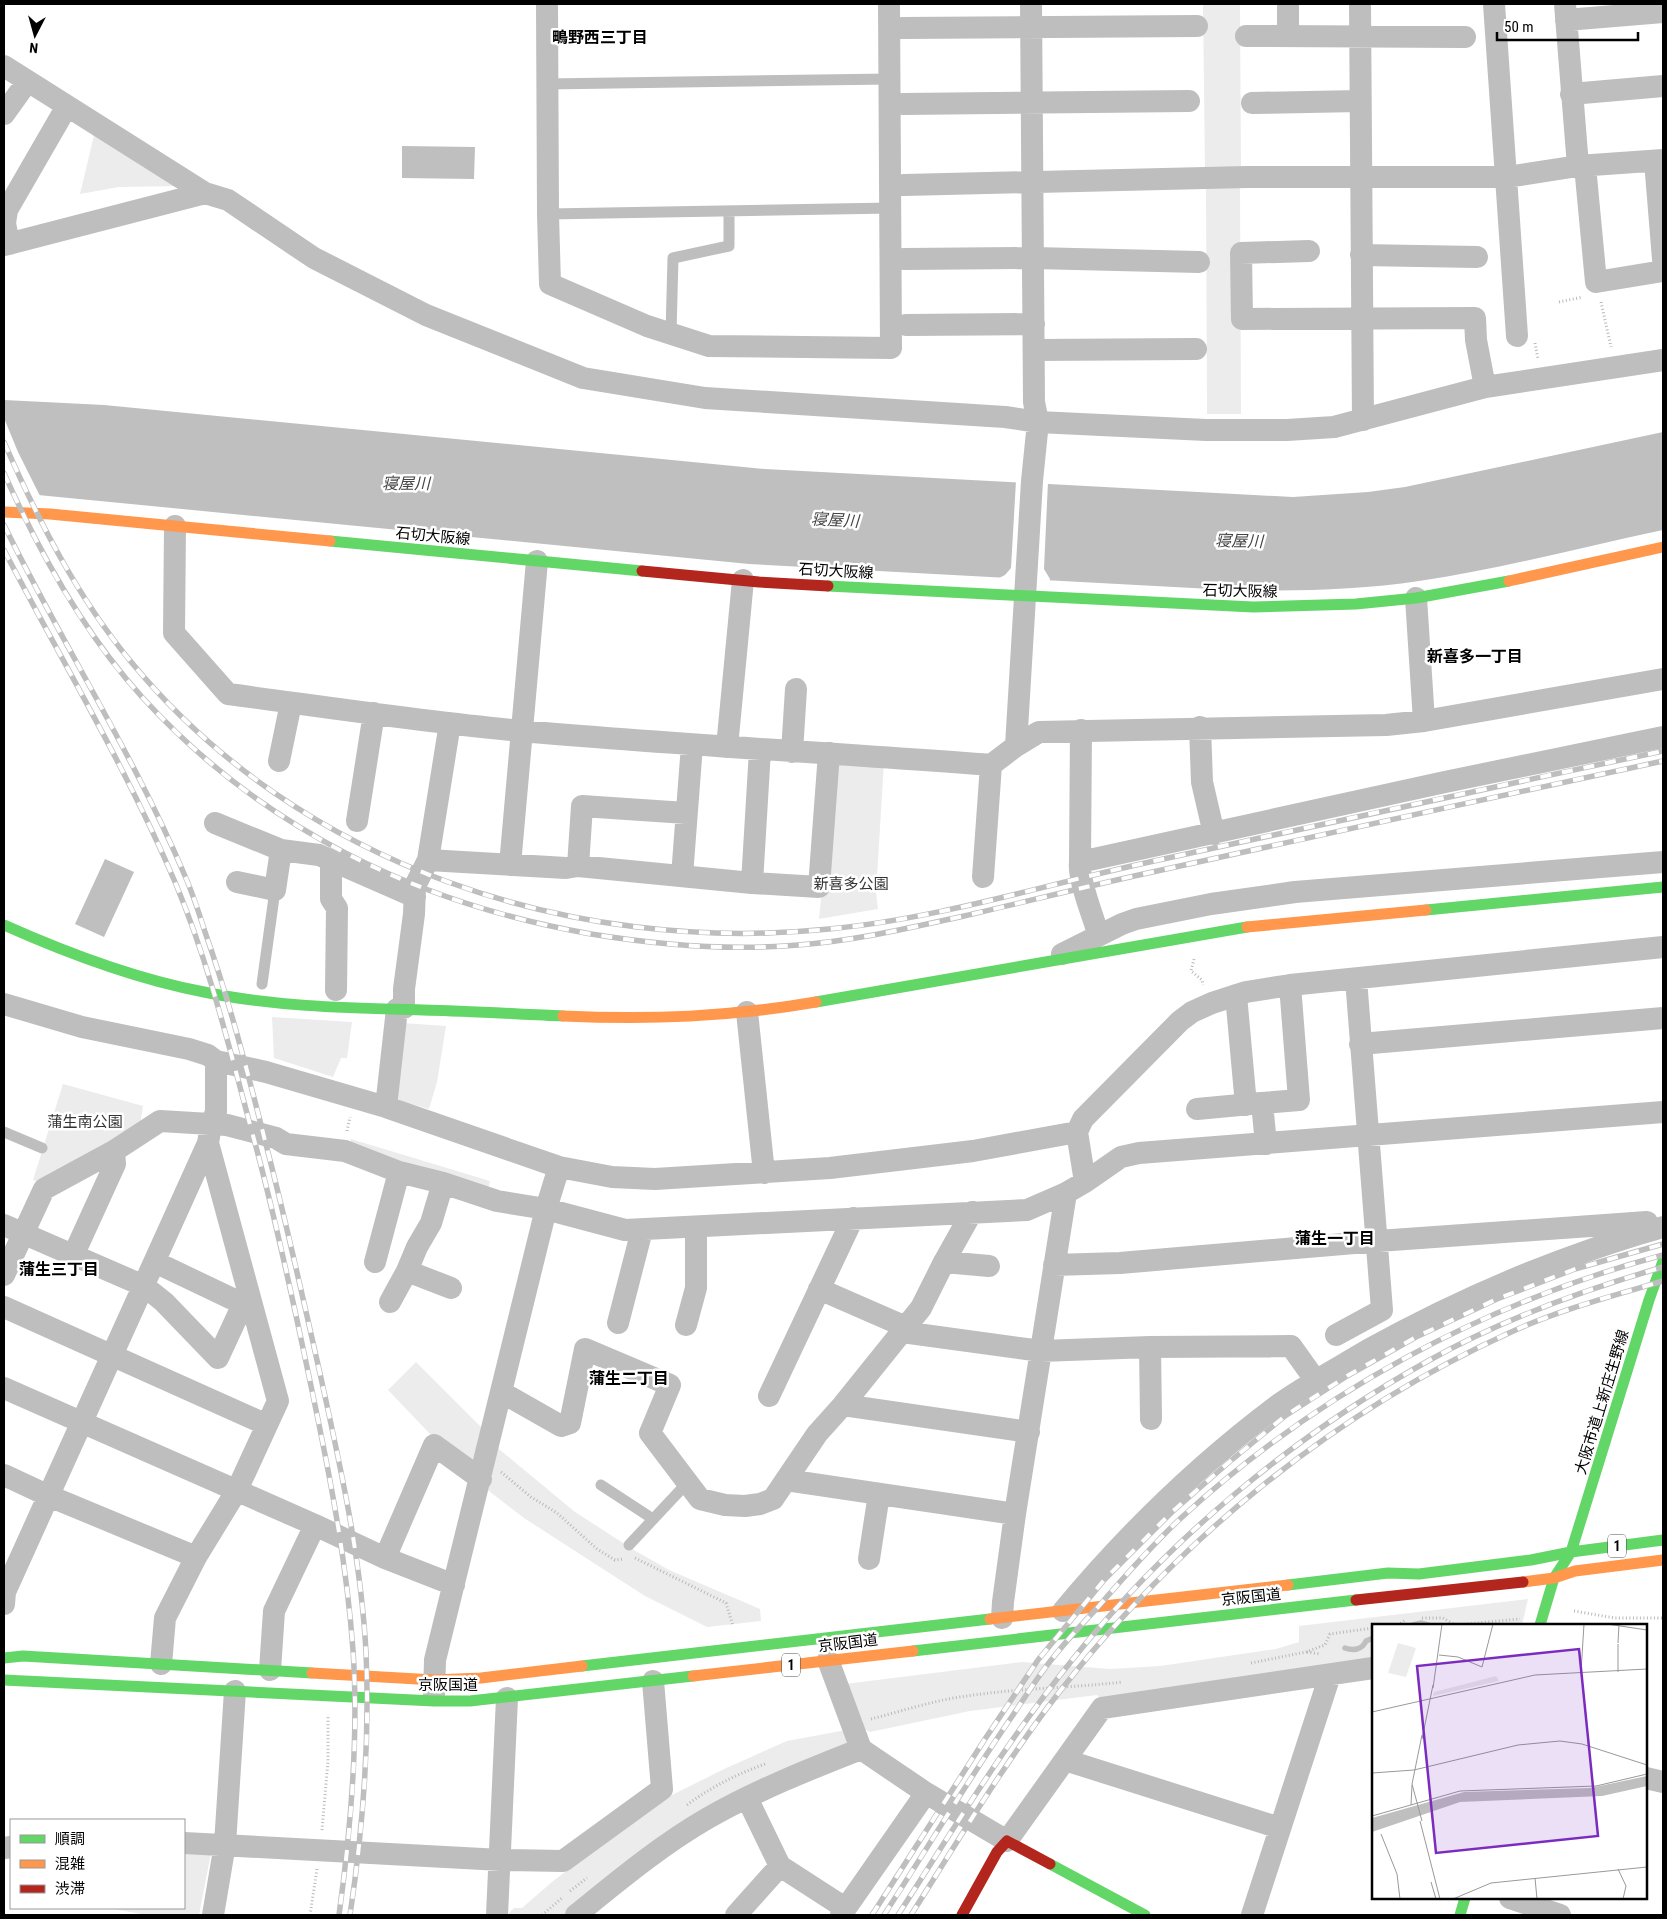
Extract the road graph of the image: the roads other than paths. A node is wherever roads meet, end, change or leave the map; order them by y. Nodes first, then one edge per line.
1 (547, 4) edge
2 (889, 4) edge
3 (1031, 4) edge
4 (1288, 4) edge
5 (1360, 4) edge
6 (1494, 4) edge
7 (1566, 12) edge
8 (1663, 12) edge
9 (1198, 26) dead end
10 (902, 28) dead end
11 (1032, 28) junction
12 (1246, 36) dead end
13 (1288, 36) junction
14 (1360, 37) junction
15 (1465, 37) dead end
16 (4, 66) edge
17 (890, 79) junction
18 (27, 82) junction
19 (546, 84) junction
20 (1663, 86) edge
21 (1571, 94) junction
22 (1189, 101) dead end
23 (1359, 101) junction
24 (1032, 102) junction
25 (1252, 103) dead end
26 (903, 104) dead end
27 (67, 106) junction
28 (4, 114) edge
29 (1659, 160) edge
30 (1582, 166) junction
31 (1507, 177) junction
32 (1361, 178) junction
33 (1033, 184) junction
34 (904, 185) dead end
35 (205, 193) junction
36 (892, 208) junction
37 (729, 211) junction
38 (548, 214) junction
39 (6, 245) edge
40 (1309, 251) dead end
41 (1361, 255) junction
42 (1477, 257) dead end
43 (1034, 258) junction
44 (904, 259) dead end
45 (1663, 260) edge
46 (1199, 262) dead end
47 (1663, 271) edge
48 (1362, 318) junction
49 (1034, 324) junction
50 (906, 325) dead end
51 (671, 333) junction
52 (1517, 336) dead end
53 (1196, 349) dead end
54 (1035, 350) junction
55 (1663, 360) edge
56 (1485, 387) junction
57 (1363, 420) junction
58 (1038, 422) junction
59 (4, 512) edge
60 (175, 526) junction
61 (1663, 547) edge
62 (537, 561) junction
63 (743, 580) junction
64 (1026, 589) junction
65 (1416, 598) junction
66 (1663, 679) edge
67 (796, 689) dead end
68 (291, 703) junction
69 (374, 713) junction
70 (1424, 721) junction
71 (450, 723) junction
72 (1200, 727) junction
73 (1081, 730) junction
74 (521, 731) junction
75 (1663, 737) edge
76 (692, 745) junction
77 (1016, 746) junction
78 (727, 747) junction
79 (760, 750) junction
80 (792, 752) junction
81 (828, 752) junction
82 (279, 761) dead end
83 (991, 765) junction
84 (686, 813) junction
85 (358, 821) dead end
86 (214, 823) dead end
87 (1214, 834) junction
88 (281, 850) junction
89 (428, 860) junction
90 (332, 861) junction
91 (1080, 862) junction
92 (1663, 862) edge
93 (510, 865) junction
94 (578, 866) junction
95 (682, 876) junction
96 (983, 877) dead end
97 (237, 882) dead end
98 (752, 883) junction
99 (1374, 886) junction
100 (1663, 887) edge
101 (275, 890) junction
102 (415, 897) junction
103 (1302, 920) junction
104 (4, 925) edge
105 (1096, 927) dead end
106 (1663, 947) edge
107 (1046, 963) junction
108 (1356, 979) junction
109 (262, 984) dead end
110 (1290, 986) junction
111 (336, 990) dead end
112 (1236, 995) junction
113 (4, 1004) edge
114 (401, 1008) junction
115 (747, 1012) junction
116 (1663, 1018) edge
117 (1360, 1044) junction
118 (216, 1061) junction
119 (1254, 1104) junction
120 (386, 1107) junction
121 (1197, 1109) dead end
122 (1663, 1112) edge
123 (4, 1132) edge
124 (1077, 1132) junction
125 (210, 1134) junction
126 (1368, 1135) junction
127 (1266, 1144) junction
128 (42, 1148) dead end
129 (114, 1150) junction
130 (559, 1167) junction
131 (400, 1172) junction
132 (764, 1173) junction
133 (443, 1183) junction
134 (1075, 1188) junction
135 (546, 1209) junction
136 (972, 1212) junction
137 (853, 1218) junction
138 (1663, 1222) edge
139 (1663, 1226) edge
140 (696, 1227) junction
141 (13, 1229) edge
142 (642, 1230) junction
143 (1378, 1241) junction
144 (73, 1256) junction
145 (1663, 1261) edge
146 (155, 1262) junction
147 (375, 1262) dead end
148 (944, 1262) junction
149 (1054, 1265) junction
150 (989, 1266) dead end
151 (407, 1271) junction
152 (4, 1275) edge
153 (144, 1286) junction
154 (451, 1288) dead end
155 (819, 1289) junction
156 (390, 1302) dead end
157 (247, 1304) junction
158 (4, 1306) edge
159 (618, 1324) dead end
160 (686, 1325) dead end
161 (904, 1330) junction
162 (1336, 1335) dead end
163 (1150, 1347) junction
164 (1041, 1351) junction
165 (113, 1355) junction
166 (1316, 1381) junction
167 (4, 1388) edge
168 (501, 1392) junction
169 (769, 1396) dead end
170 (843, 1405) junction
171 (1150, 1419) dead end
172 (82, 1421) junction
173 (267, 1425) junction
174 (1029, 1432) junction
175 (4, 1475) edge
176 (481, 1479) junction
177 (786, 1480) junction
178 (688, 1482) junction
179 (601, 1485) dead end
180 (236, 1490) junction
181 (878, 1494) junction
182 (49, 1496) junction
183 (1016, 1514) junction
184 (653, 1519) junction
185 (315, 1525) junction
186 (1663, 1540) edge
187 (628, 1545) dead end
188 (1571, 1552) junction
189 (196, 1558) junction
190 (385, 1558) junction
191 (869, 1559) dead end
192 (1663, 1560) edge
193 (11, 1561) edge
194 (1574, 1571) junction
195 (1554, 1578) junction
196 (454, 1585) junction
197 (1570, 1586) dead end
198 (4, 1604) edge
199 (1063, 1610) junction
200 (1002, 1618) junction
201 (1540, 1624) edge
202 (4, 1658) edge
203 (828, 1660) junction
204 (161, 1664) junction
205 (1372, 1668) edge
206 (270, 1670) junction
207 (1330, 1675) junction
208 (4, 1680) edge
209 (653, 1680) junction
210 (434, 1690) junction
211 (236, 1691) junction
212 (507, 1698) junction
213 (861, 1749) junction
214 (1065, 1760) junction
215 (1647, 1778) edge
216 (1663, 1782) edge
217 (926, 1793) junction
218 (747, 1798) junction
219 (1280, 1828) junction
220 (1007, 1841) junction
221 (185, 1843) edge
222 (225, 1844) junction
223 (501, 1860) junction
224 (780, 1866) junction
225 (1466, 1899) edge
226 (1513, 1899) edge
227 (843, 1912) edge
228 (213, 1915) edge
229 (497, 1915) edge
230 (576, 1915) edge
231 (736, 1915) edge
232 (962, 1915) edge
233 (1145, 1915) edge
234 (1252, 1915) edge
235 (1460, 1915) edge
236 (1560, 1915) edge

1 - 19 street
2 - 17 street
3 - 11 street
4 - 13 street
5 - 14 street
6 - 31 street
7 - 8 street
7 - 21 street
9 - 11 street
10 - 11 street
11 - 24 street
12 - 13 street
13 - 14 street
14 - 15 street
14 - 23 street
16 - 18 street
17 - 19 lane
17 - 36 street
18 - 27 street
18 - 28 street
19 - 38 street
20 - 21 street
21 - 30 street
22 - 24 street
23 - 25 street
23 - 32 street
24 - 26 street
24 - 33 street
27 - 35 street
27 - 39 street
29 - 30 street
29 - 45 street
30 - 31 street
30 - 47 street
31 - 32 street
31 - 52 street
32 - 33 street
32 - 41 street
33 - 34 street
33 - 43 street
35 - 39 street
35 - 58 street
36 - 37 lane
36 - 51 street
37 - 38 lane
37 - 51 lane
38 - 51 street
40 - 48 street
41 - 42 street
41 - 48 street
43 - 44 street
43 - 46 street
43 - 49 street
48 - 56 street
48 - 57 street
49 - 50 street
49 - 54 street
53 - 54 street
54 - 58 street
55 - 56 street
56 - 57 street
57 - 58 street
58 - 64 street
59 - 60 main road, 石切大阪線
60 - 62 main road, 石切大阪線
60 - 68 street
61 - 65 main road, 石切大阪線
62 - 63 main road, 石切大阪線
62 - 74 street
63 - 64 main road, 石切大阪線
63 - 78 street
64 - 65 main road, 石切大阪線
64 - 77 street
65 - 70 street
66 - 70 street
67 - 80 street
68 - 69 street
68 - 82 street
69 - 71 street
69 - 85 street
70 - 72 street
71 - 74 street
71 - 89 street
72 - 73 street
72 - 87 street
73 - 77 street
73 - 91 street
74 - 76 street
74 - 93 street
75 - 87 street
76 - 78 street
76 - 84 street
77 - 83 street
78 - 79 street
79 - 80 street
79 - 98 street
80 - 81 street
81 - 83 street
81 - 98 street
83 - 96 street
84 - 94 street
84 - 95 street
86 - 88 street
87 - 91 street
88 - 90 street
88 - 101 street
89 - 93 street
89 - 102 street
90 - 102 street
90 - 111 street
91 - 105 street
92 - 99 street
93 - 94 street
94 - 95 street
95 - 98 street
97 - 101 street
99 - 103 street
99 - 107 street
100 - 103 main road
101 - 109 lane
102 - 114 street
103 - 107 main road
104 - 114 main road
106 - 108 street
107 - 115 main road
108 - 110 street
108 - 117 street
110 - 112 street
110 - 119 street
112 - 119 street
112 - 124 street
113 - 118 street
114 - 115 main road
114 - 120 street
115 - 132 street
116 - 117 street
117 - 126 street
118 - 120 street
118 - 125 street
119 - 121 street
119 - 127 street
120 - 130 street
122 - 126 street
123 - 128 lane
124 - 132 street
124 - 134 street
125 - 129 street
125 - 131 street
125 - 146 street
125 - 157 street
126 - 127 street
126 - 143 street
127 - 134 street
129 - 141 street
129 - 144 street
130 - 132 street
130 - 135 street
131 - 133 street
131 - 147 street
133 - 135 street
133 - 151 street
134 - 136 street
134 - 149 street
135 - 142 street
135 - 168 street
136 - 137 street
136 - 148 street
137 - 140 street
137 - 155 street
138 - 143 street
139 - 166 street
140 - 142 street
140 - 160 street
141 - 144 street
141 - 152 street
142 - 159 street
143 - 149 street
143 - 162 street
144 - 153 street
145 - 188 main road, 大阪市道上新庄生野線
146 - 153 street
146 - 157 street
148 - 150 street
148 - 161 street
149 - 164 street
151 - 154 street
151 - 156 street
153 - 157 street
153 - 165 street
155 - 161 street
155 - 169 street
157 - 173 street
158 - 165 street
161 - 164 street
161 - 170 street
163 - 164 street
163 - 166 street
163 - 171 street
164 - 174 street
165 - 172 street
165 - 173 street
166 - 199 street
167 - 172 street
168 - 176 street
168 - 178 street
170 - 174 street
170 - 177 street
172 - 180 street
172 - 182 street
173 - 180 street
174 - 183 street
175 - 182 street
176 - 190 street
176 - 196 street
177 - 178 street
177 - 181 street
178 - 184 lane
179 - 184 lane
180 - 185 street
180 - 189 street
181 - 183 street
181 - 191 street
182 - 189 street
182 - 193 street
183 - 200 street
184 - 187 lane
185 - 190 street
185 - 206 street
186 - 188 main road, 京阪国道 / 1
188 - 194 main road, 大阪市道上新庄生野線
188 - 195 main road, 大阪市道上新庄生野線
188 - 199 main road, 京阪国道 / 1
189 - 204 street
190 - 196 street
192 - 194 main road, 京阪国道 / 1
193 - 198 street
194 - 195 main road, 京阪国道 / 1
194 - 197 main road, 大阪市道上新庄生野線
195 - 201 main road, 大阪市道上新庄生野線
195 - 203 main road, 京阪国道 / 1
196 - 210 street
199 - 200 main road, 京阪国道 / 1
200 - 210 main road, 京阪国道 / 1
202 - 204 main road, 京阪国道 / 1
203 - 209 main road, 京阪国道 / 1
203 - 213 street
204 - 206 main road, 京阪国道 / 1
205 - 207 street
206 - 210 main road, 京阪国道 / 1
207 - 214 street
207 - 219 street
208 - 211 main road, 京阪国道 / 1
209 - 212 main road, 京阪国道 / 1
209 - 223 street
210 - 211 main road, 京阪国道 / 1
210 - 212 main road, 京阪国道 / 1
211 - 222 street
212 - 223 street
213 - 217 street
213 - 218 street
214 - 219 street
214 - 220 street
215 - 216 street
217 - 220 street
217 - 227 street
218 - 224 street
218 - 230 street
219 - 234 street
220 - 232 main road
220 - 233 main road
221 - 222 street
222 - 223 street
222 - 228 street
223 - 229 street
224 - 227 street
224 - 231 street
225 - 235 main road
226 - 236 street

